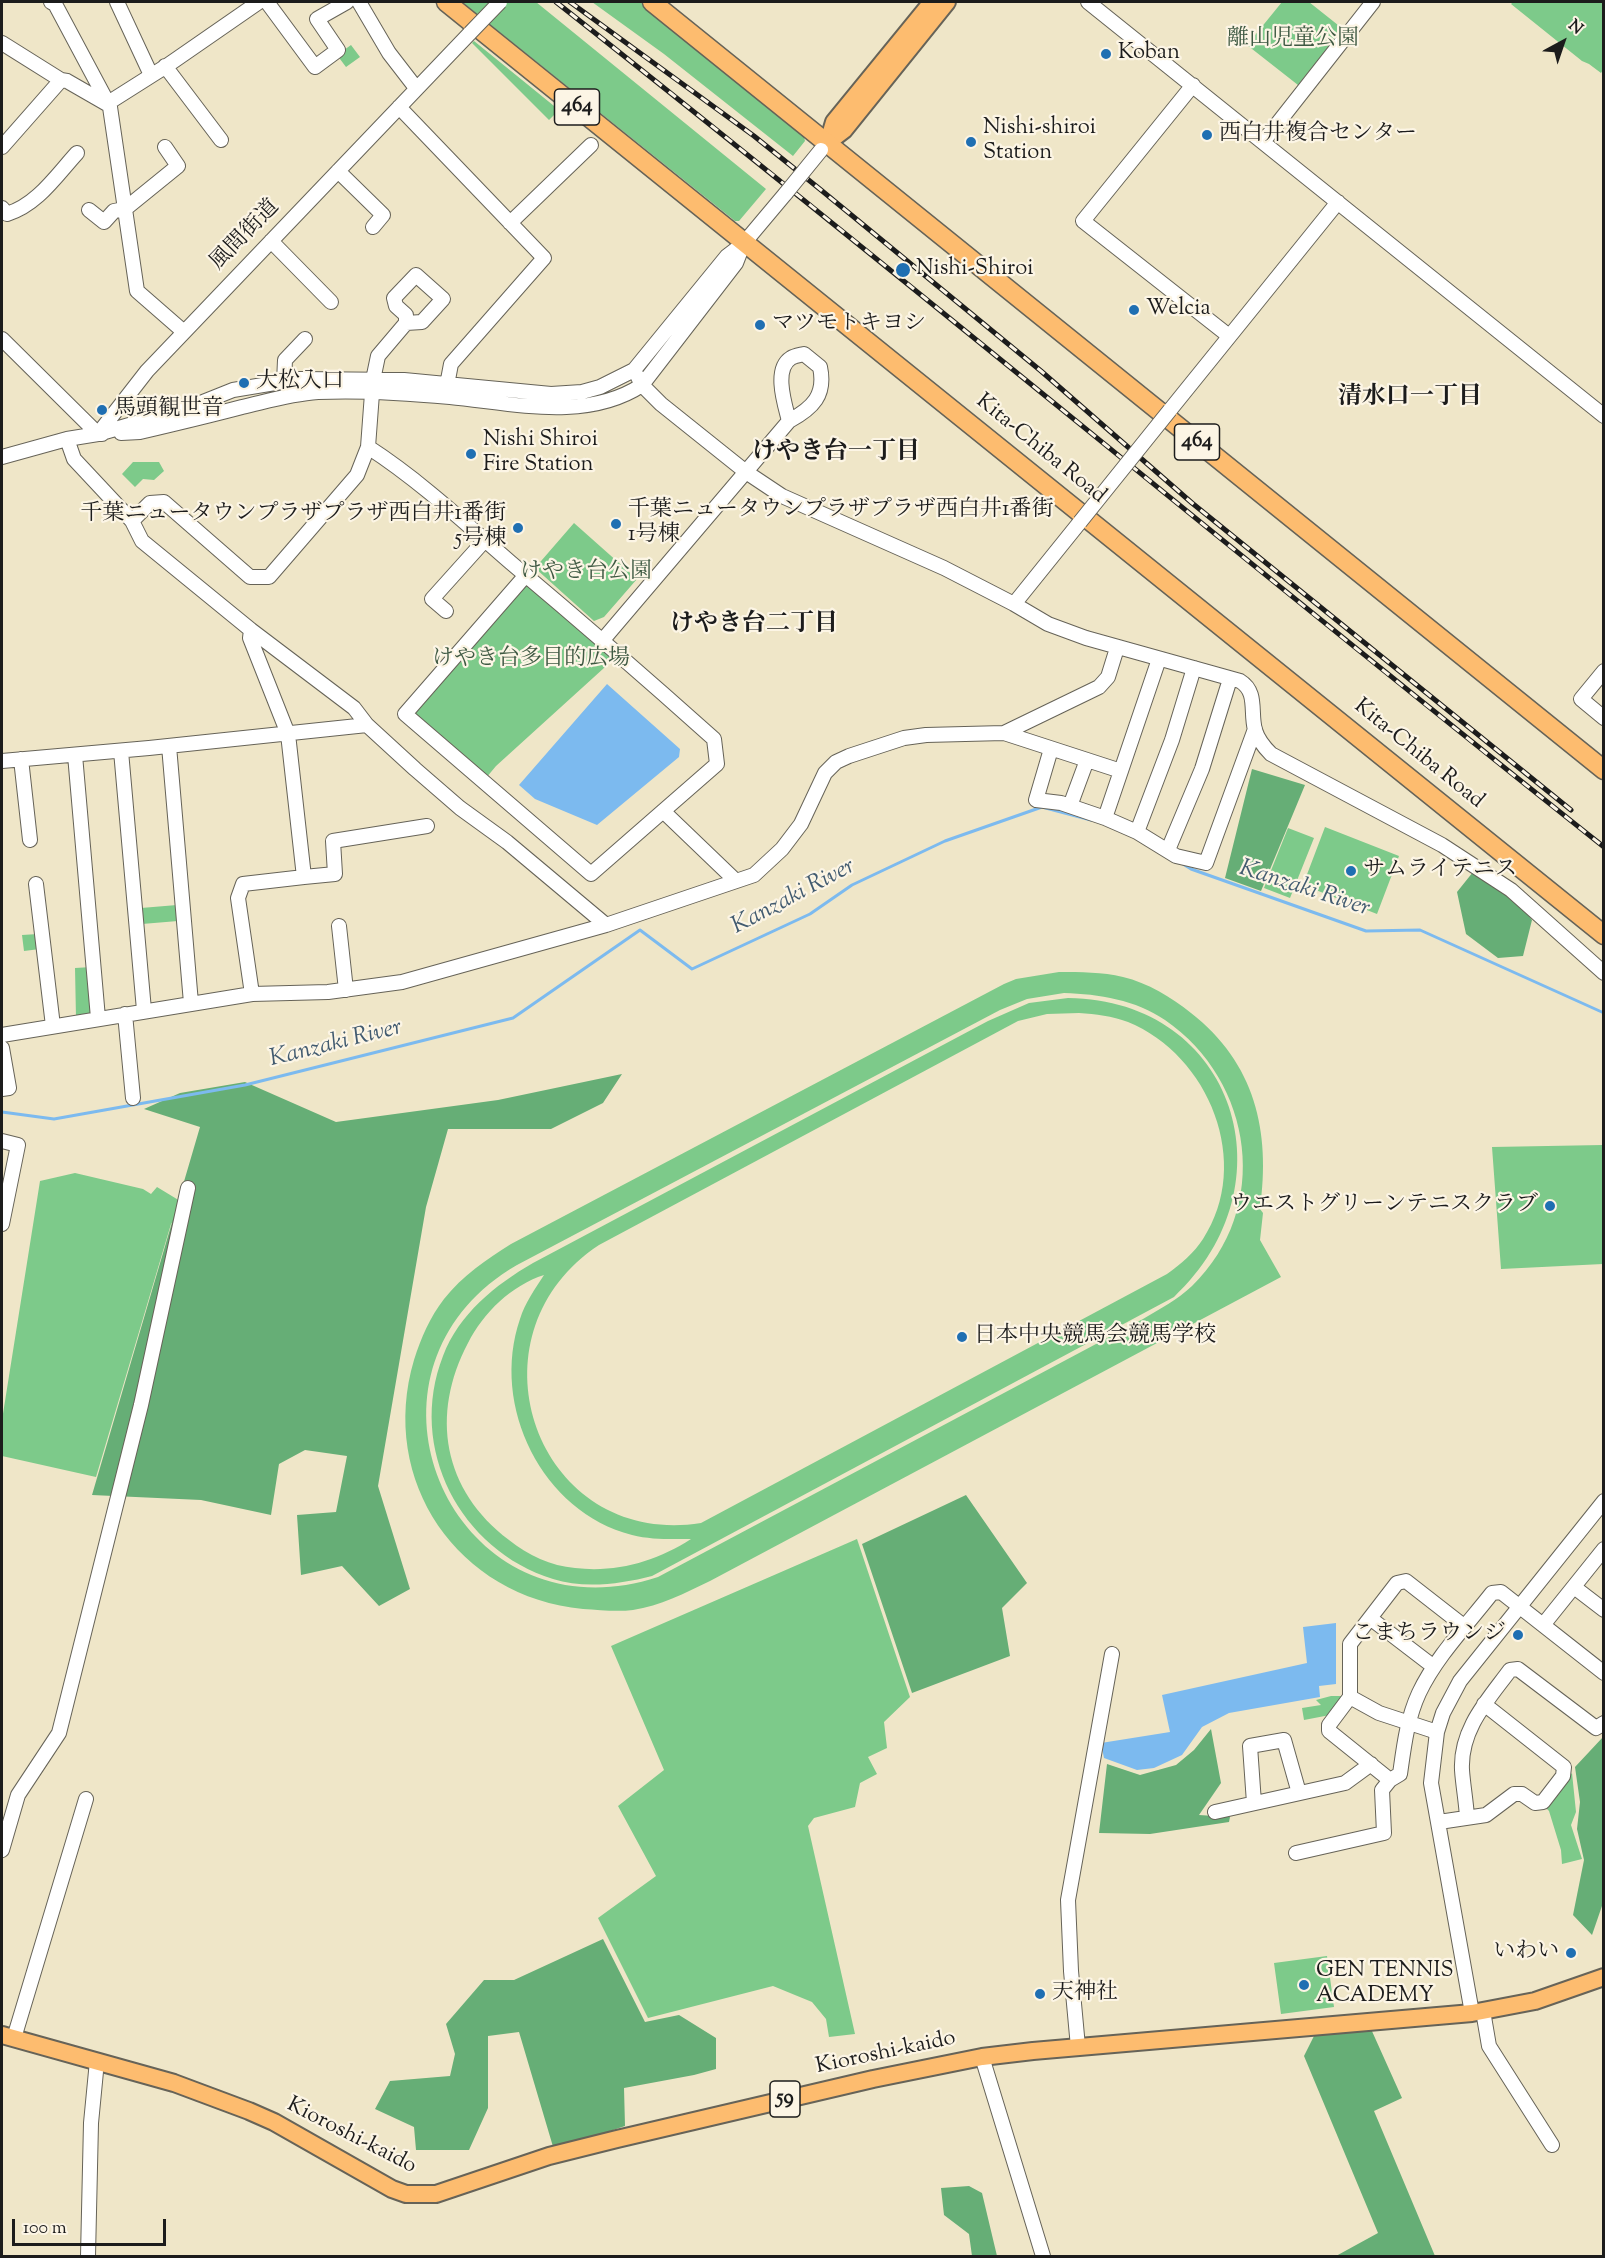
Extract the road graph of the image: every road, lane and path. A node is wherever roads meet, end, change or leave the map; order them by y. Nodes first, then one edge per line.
1 (54, 2) edge
2 (117, 2) edge
3 (259, 2) edge
4 (267, 2) edge
5 (347, 2) edge
6 (359, 2) edge
7 (446, 2) edge
8 (500, 2) edge
9 (652, 2) edge
10 (932, 2) edge
11 (947, 2) edge
12 (1088, 2) edge
13 (1373, 2) edge
14 (3, 47) edge
15 (165, 66) junction
16 (152, 75) junction
17 (61, 80) junction
18 (1193, 86) junction
19 (416, 88) junction
20 (108, 104) junction
21 (399, 107) junction
22 (221, 140) dead end
23 (1263, 142) junction
24 (591, 145) dead end
25 (2, 147) edge
26 (165, 147) dead end
27 (824, 147) junction
28 (77, 153) dead end
29 (338, 171) junction
30 (1338, 202) junction
31 (2, 208) edge
32 (125, 209) junction
33 (89, 210) dead end
34 (510, 223) junction
35 (373, 227) dead end
36 (748, 239) junction
37 (271, 241) junction
38 (331, 303) dead end
39 (406, 323) dead end
40 (184, 332) junction
41 (1230, 336) junction
42 (2, 339) edge
43 (305, 339) dead end
44 (634, 370) junction
45 (284, 382) junction
46 (447, 385) junction
47 (642, 385) junction
48 (373, 387) junction
49 (1604, 416) edge
50 (789, 421) junction
51 (98, 434) junction
52 (67, 440) junction
53 (368, 447) junction
54 (2, 457) edge
55 (746, 472) junction
56 (132, 521) junction
57 (485, 540) junction
58 (526, 575) junction
59 (1014, 604) junction
60 (446, 611) dead end
61 (251, 630) junction
62 (602, 641) junction
63 (1117, 648) junction
64 (1160, 659) junction
65 (1194, 669) junction
66 (1604, 671) edge
67 (1230, 679) junction
68 (1604, 718) edge
69 (367, 725) junction
70 (1255, 729) junction
71 (288, 734) junction
72 (1004, 734) junction
73 (169, 746) junction
74 (1051, 749) junction
75 (121, 751) junction
76 (75, 755) junction
77 (21, 759) junction
78 (1087, 760) junction
79 (2, 761) edge
80 (1604, 770) edge
81 (1121, 771) junction
82 (1070, 806) junction
83 (663, 811) junction
84 (1105, 818) junction
85 (427, 826) dead end
86 (1137, 832) junction
87 (30, 840) dead end
88 (1168, 850) junction
89 (304, 877) junction
90 (736, 881) junction
91 (36, 884) dead end
92 (606, 925) junction
93 (339, 926) dead end
94 (1604, 935) edge
95 (1604, 973) edge
96 (345, 990) junction
97 (252, 994) junction
98 (191, 1003) junction
99 (144, 1010) junction
100 (125, 1014) junction
101 (98, 1018) junction
102 (53, 1026) junction
103 (2, 1035) edge
104 (2, 1048) edge
105 (2, 1089) edge
106 (133, 1098) dead end
107 (2, 1141) edge
108 (188, 1188) dead end
109 (2, 1224) edge
110 (1604, 1501) edge
111 (1604, 1549) edge
112 (1574, 1587) junction
113 (1519, 1607) junction
114 (1604, 1610) edge
115 (1370, 1618) junction
116 (1544, 1625) junction
117 (1465, 1627) junction
118 (1112, 1654) dead end
119 (1434, 1667) junction
120 (1604, 1673) edge
121 (1350, 1697) junction
122 (1484, 1704) junction
123 (1408, 1722) junction
124 (1604, 1723) edge
125 (1437, 1732) junction
126 (1371, 1764) junction
127 (1390, 1780) junction
128 (1299, 1793) junction
129 (86, 1799) dead end
130 (1254, 1803) junction
131 (1215, 1812) dead end
132 (1467, 1817) junction
133 (1439, 1822) junction
134 (2, 1850) edge
135 (1296, 1853) dead end
136 (1604, 1977) edge
137 (1477, 2012) junction
138 (8, 2037) edge
139 (1078, 2047) junction
140 (982, 2057) junction
141 (97, 2061) junction
142 (1552, 2145) dead end
143 (88, 2256) edge
144 (1043, 2256) edge

1 - 20 street
2 - 16 street
3 - 15 street
4 - 5 street
6 - 19 street
7 - 36 highway, Kita-Chiba Road / 464
8 - 19 street, 風間街道, bridge
9 - 27 highway, 464
10 - 27 main road
11 - 27 main road
12 - 18 street
13 - 23 street
14 - 17 street
15 - 16 street
15 - 22 street
16 - 20 street
17 - 20 street
17 - 25 street
18 - 23 street
18 - 41 street
19 - 21 street, 風間街道
20 - 32 street
21 - 29 street, 風間街道
21 - 34 street
23 - 30 street
24 - 34 street
26 - 32 street
27 - 36 street, bridge
27 - 80 highway, 464
28 - 31 street
29 - 35 street
29 - 37 street, 風間街道
30 - 41 street
30 - 49 street
32 - 33 street
32 - 40 street
34 - 46 street
36 - 44 street
36 - 47 street
36 - 94 highway, Kita-Chiba Road / 464
37 - 38 street
37 - 40 street, 風間街道
39 - 48 street
40 - 51 street, 風間街道
41 - 59 street, bridge
42 - 51 street
43 - 45 street
44 - 46 street
44 - 47 street
45 - 48 street
45 - 51 street
46 - 48 street
47 - 48 street
47 - 55 street
48 - 51 street
48 - 53 street
50 - 50 street
50 - 55 street
51 - 52 street
52 - 54 street
52 - 56 street
53 - 56 street
53 - 57 street
55 - 59 street
55 - 62 street
56 - 61 street
57 - 58 street
57 - 60 street
58 - 62 street
58 - 83 street
59 - 63 street
61 - 69 street
61 - 71 street
62 - 83 street
63 - 64 street
63 - 72 street
64 - 65 street
64 - 81 street
65 - 67 street
65 - 86 street
66 - 68 street
67 - 70 street
67 - 88 street
69 - 71 street
69 - 92 street
70 - 88 street
70 - 95 street
71 - 73 street
71 - 89 street
72 - 74 street
72 - 90 street
73 - 75 street
73 - 98 street
74 - 78 street
74 - 82 street
75 - 76 street
75 - 99 street
76 - 77 street
76 - 101 street
77 - 79 street
77 - 87 street
78 - 81 street
78 - 82 street
81 - 84 street
82 - 84 street
83 - 90 street
84 - 86 street
85 - 89 street
86 - 88 street
89 - 97 street
90 - 92 street
91 - 102 street
92 - 96 street
93 - 96 street
96 - 97 street
97 - 98 street
98 - 99 street
99 - 100 street
100 - 101 street
100 - 106 street
101 - 102 street
102 - 103 street
104 - 105 street
107 - 109 street
108 - 134 street
110 - 113 street
111 - 112 street
112 - 114 street
112 - 116 street
113 - 116 street
113 - 117 street
113 - 125 street
115 - 117 street
115 - 119 street
115 - 121 street
116 - 120 street
117 - 119 street
118 - 139 street
119 - 123 street
121 - 123 street
121 - 126 street
122 - 124 street
122 - 132 street
122 - 132 street
123 - 125 street
123 - 127 street
125 - 133 street
126 - 127 street
126 - 128 street
127 - 135 street
128 - 130 street
128 - 130 street
129 - 138 street
130 - 131 street
132 - 133 street
133 - 137 street
136 - 137 main road, Kioroshi-kaido / 59
137 - 139 main road, Kioroshi-kaido / 59
137 - 142 street
138 - 141 main road, Kioroshi-kaido / 59
139 - 140 main road, Kioroshi-kaido / 59
140 - 141 main road, Kioroshi-kaido / 59
140 - 144 street
141 - 143 street

